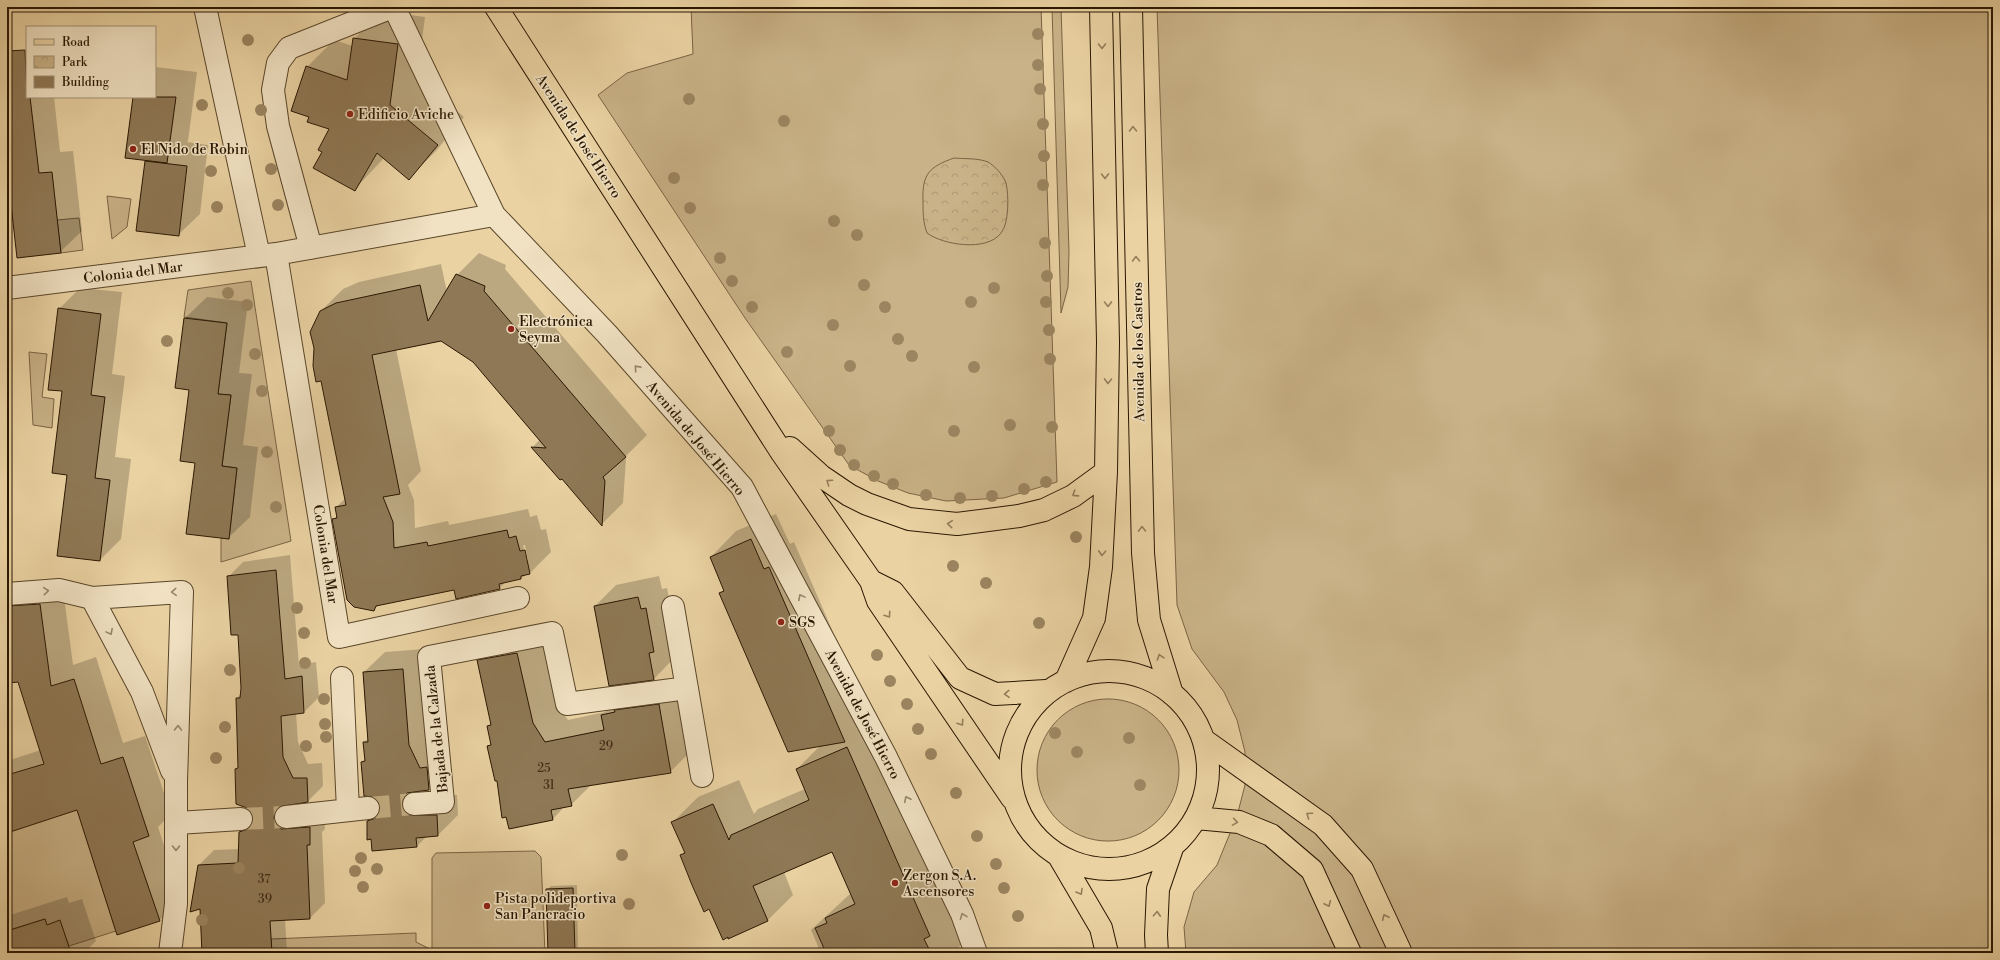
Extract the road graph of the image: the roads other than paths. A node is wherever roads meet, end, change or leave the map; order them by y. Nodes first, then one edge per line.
1 (205, 7) edge
2 (393, 7) edge
3 (496, 7) edge
4 (1101, 7) edge
5 (1130, 7) edge
6 (494, 215) junction
7 (311, 248) junction
8 (268, 255) junction
9 (7, 288) edge
10 (766, 426) junction
11 (1106, 472) junction
12 (871, 581) junction
13 (7, 594) edge
14 (92, 598) junction
15 (518, 598) dead end
16 (673, 607) dead end
17 (342, 678) dead end
18 (1066, 681) junction
19 (687, 688) junction
20 (1046, 691) junction
21 (142, 692) junction
22 (178, 692) junction
23 (1172, 694) junction
24 (1205, 741) junction
25 (702, 776) dead end
26 (176, 781) junction
27 (1012, 798) junction
28 (414, 804) tunnel mouth
29 (286, 817) tunnel mouth
30 (241, 818) tunnel mouth
31 (1196, 818) junction
32 (177, 823) junction
33 (1172, 848) junction
34 (1060, 858) junction
35 (170, 953) edge
36 (976, 953) edge
37 (1107, 953) edge
38 (1157, 953) edge
39 (1350, 953) edge
40 (1401, 953) edge

1 - 8 street
2 - 6 street, Avenida de José Hierro
2 - 7 street, Avenida de José Hierro
3 - 10 main road, Avenida de José Hierro
4 -> 11 main road, Avenida de los Castros
23 -> 5 main road, Avenida de los Castros
6 - 7 street
36 -> 6 street, Avenida de José Hierro
7 - 8 street
8 - 9 street, Colonia del Mar
8 - 15 street, Colonia del Mar
11 -> 10 main road, Avenida de José Hierro
10 - 12 main road, Avenida de José Hierro
11 -> 18 main road, Avenida de los Castros
20 -> 12 main road, Avenida de José Hierro
12 -> 27 main road, Avenida de José Hierro
13 -> 14 street
14 -> 21 street
22 -> 14 street
16 - 19 street
17 - 29 street
18 - 20 main road
18 - 23 main road
19 - 25 street
19 - 28 street, Bajada de la Calzada
20 - 27 main road
21 - 22 street
21 - 26 street
26 -> 22 street
23 - 24 main road
24 - 31 main road
40 -> 24 main road
26 - 32 street
27 - 34 main road
30 - 32 street
31 - 33 main road
31 -> 39 main road
32 -> 35 street
33 - 34 main road
38 -> 33 main road
34 -> 37 main road

